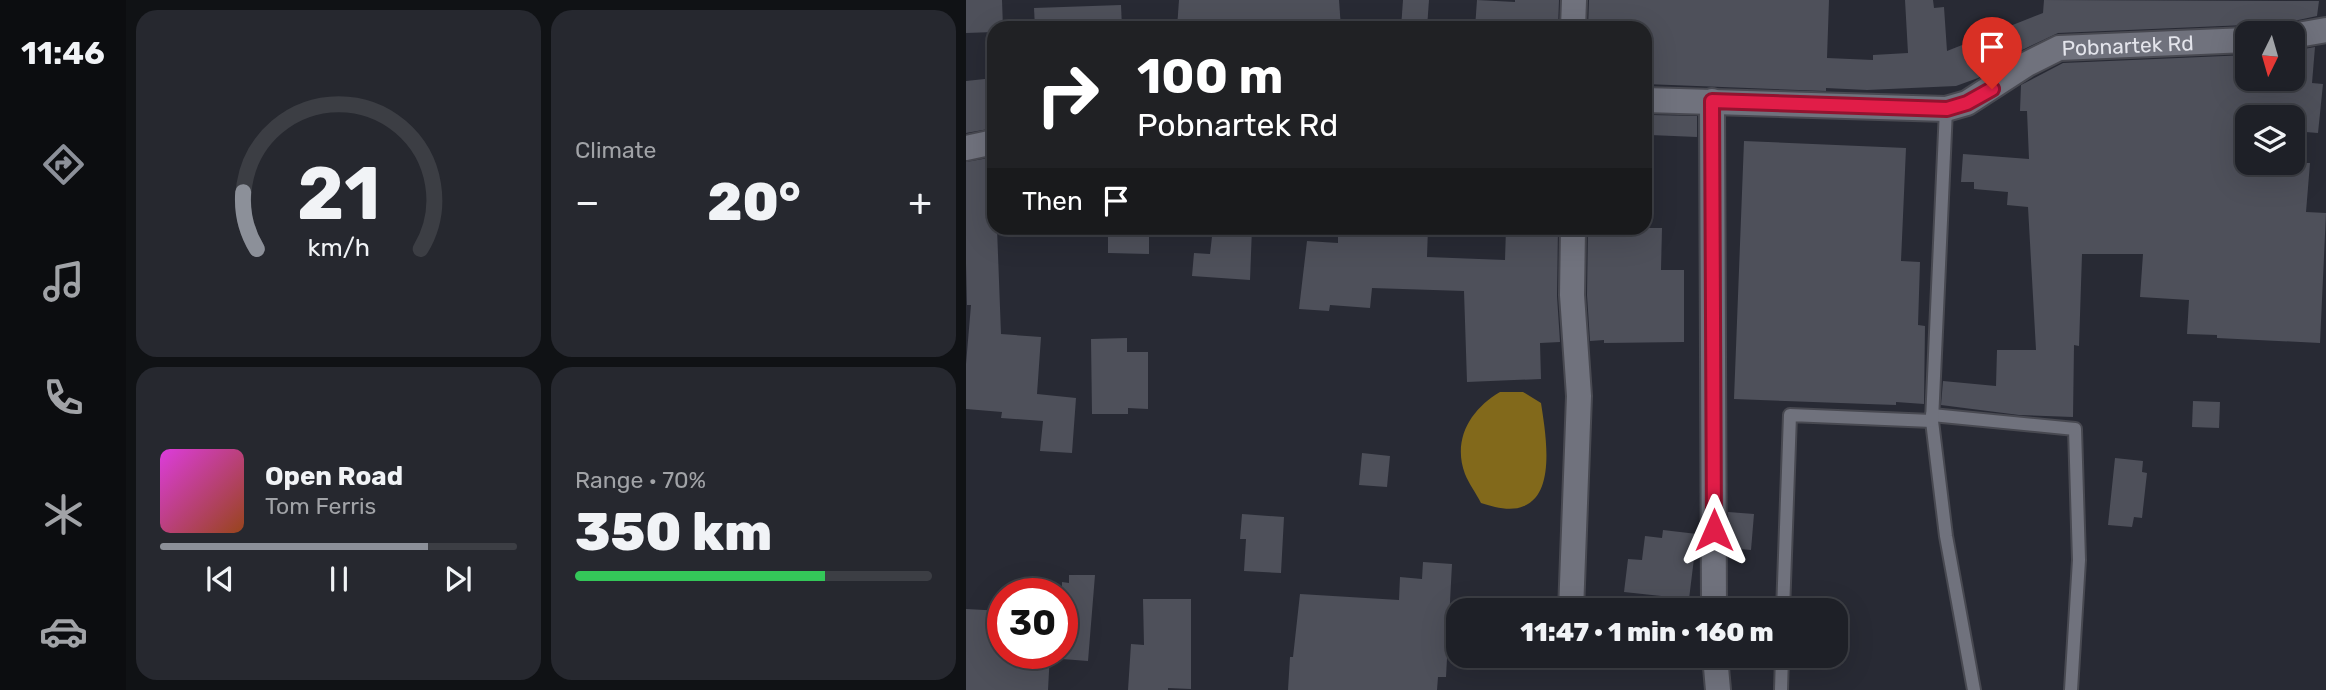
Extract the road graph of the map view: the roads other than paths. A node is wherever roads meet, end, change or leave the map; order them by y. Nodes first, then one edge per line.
1 (1574, 0) edge
2 (1573, 21) edge
3 (2326, 30) edge
4 (2305, 34) edge
5 (2235, 41) edge
6 (1652, 100) edge
7 (1712, 101) junction
8 (1947, 109) junction
9 (987, 144) edge
10 (966, 148) edge
11 (1573, 235) edge
12 (1932, 418) junction
13 (1571, 598) edge
14 (1714, 598) edge
15 (1783, 598) edge
16 (1716, 668) edge
17 (1782, 668) edge
18 (1718, 690) edge
19 (1781, 690) edge
20 (1974, 690) edge
21 (2071, 690) edge

1 - 2 street
3 - 4 street
5 - 8 street, Pobnartek Rd
6 - 7 street, Pobnartek Rd
7 - 8 street, Pobnartek Rd
7 - 14 street
8 - 12 lane
9 - 10 street
11 - 13 street
12 - 15 lane
12 - 20 lane
12 - 21 lane
16 - 18 street
17 - 19 lane

